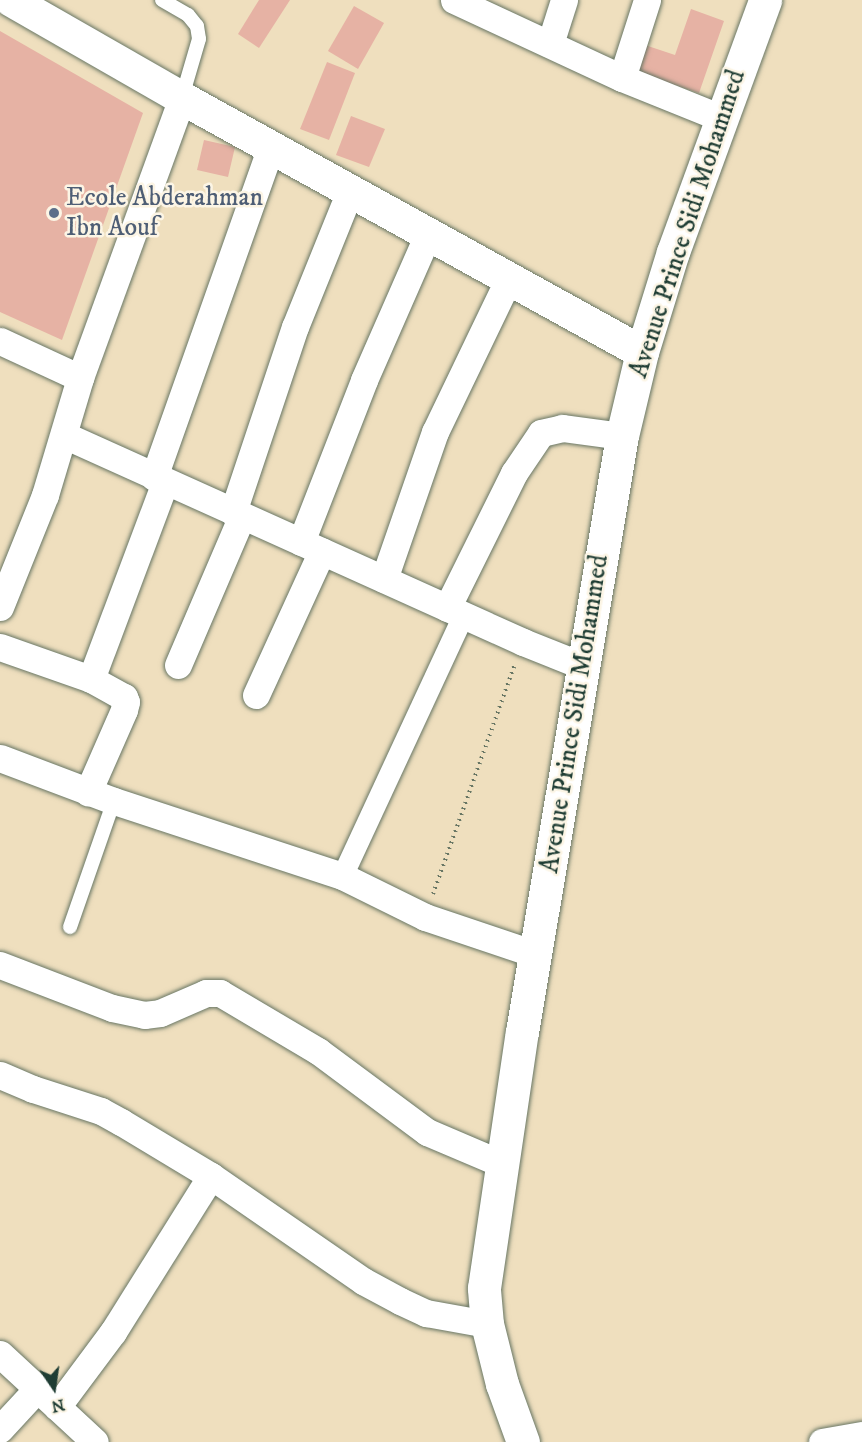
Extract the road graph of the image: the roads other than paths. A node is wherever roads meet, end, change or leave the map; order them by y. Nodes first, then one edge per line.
1 (11, 0) edge
2 (162, 0) edge
3 (564, 0) edge
4 (647, 0) edge
5 (765, 0) edge
6 (468, 3) edge
7 (550, 44) junction
8 (622, 78) junction
9 (182, 98) junction
10 (721, 118) junction
11 (271, 147) junction
12 (350, 191) junction
13 (428, 234) junction
14 (509, 278) junction
15 (0, 340) edge
16 (642, 352) junction
17 (81, 378) junction
18 (64, 435) junction
19 (622, 436) junction
20 (159, 479) junction
21 (237, 514) junction
22 (311, 546) junction
23 (7, 569) edge
24 (384, 579) junction
25 (0, 607) edge
26 (455, 612) junction
27 (0, 647) edge
28 (178, 665) dead end
29 (583, 666) junction
30 (91, 679) junction
31 (256, 695) dead end
32 (0, 758) edge
33 (88, 792) junction
34 (114, 801) junction
35 (342, 876) junction
36 (70, 927) dead end
37 (535, 954) junction
38 (0, 965) edge
39 (0, 1076) edge
40 (502, 1164) junction
41 (211, 1176) junction
42 (487, 1324) junction
43 (0, 1354) edge
44 (38, 1388) junction
45 (57, 1407) junction
46 (0, 1429) edge
47 (862, 1435) edge
48 (95, 1442) edge
49 (523, 1442) edge
50 (822, 1442) edge

1 - 9 street
2 - 9 lane
3 - 7 street
4 - 8 street
5 - 10 street, Avenue Prince Sidi Mohammed
6 - 7 street
7 - 8 street
8 - 10 street
9 - 11 street
9 - 17 street
10 - 16 street, Avenue Prince Sidi Mohammed
11 - 12 street
11 - 20 street
12 - 13 street
12 - 21 street
13 - 14 street
13 - 22 street
14 - 16 street
14 - 24 street
15 - 17 street
16 - 19 street, Avenue Prince Sidi Mohammed
17 - 18 street
18 - 20 street
18 - 23 street
19 - 26 street
19 - 29 street, Avenue Prince Sidi Mohammed
20 - 21 street
20 - 30 street
21 - 22 street
21 - 28 street
22 - 24 street
22 - 31 street
23 - 25 street
24 - 26 street
26 - 29 street
26 - 35 street
27 - 30 street
29 - 37 street, Avenue Prince Sidi Mohammed
30 - 33 street
32 - 33 street
33 - 34 street
34 - 35 street
34 - 36 lane
35 - 37 street
37 - 40 street, Avenue Prince Sidi Mohammed
38 - 40 street
39 - 41 street
40 - 42 street, Avenue Prince Sidi Mohammed
41 - 42 street
41 - 45 street
42 - 49 street, Avenue Prince Sidi Mohammed
43 - 44 street
44 - 45 street
44 - 46 street
45 - 48 street
47 - 50 street

